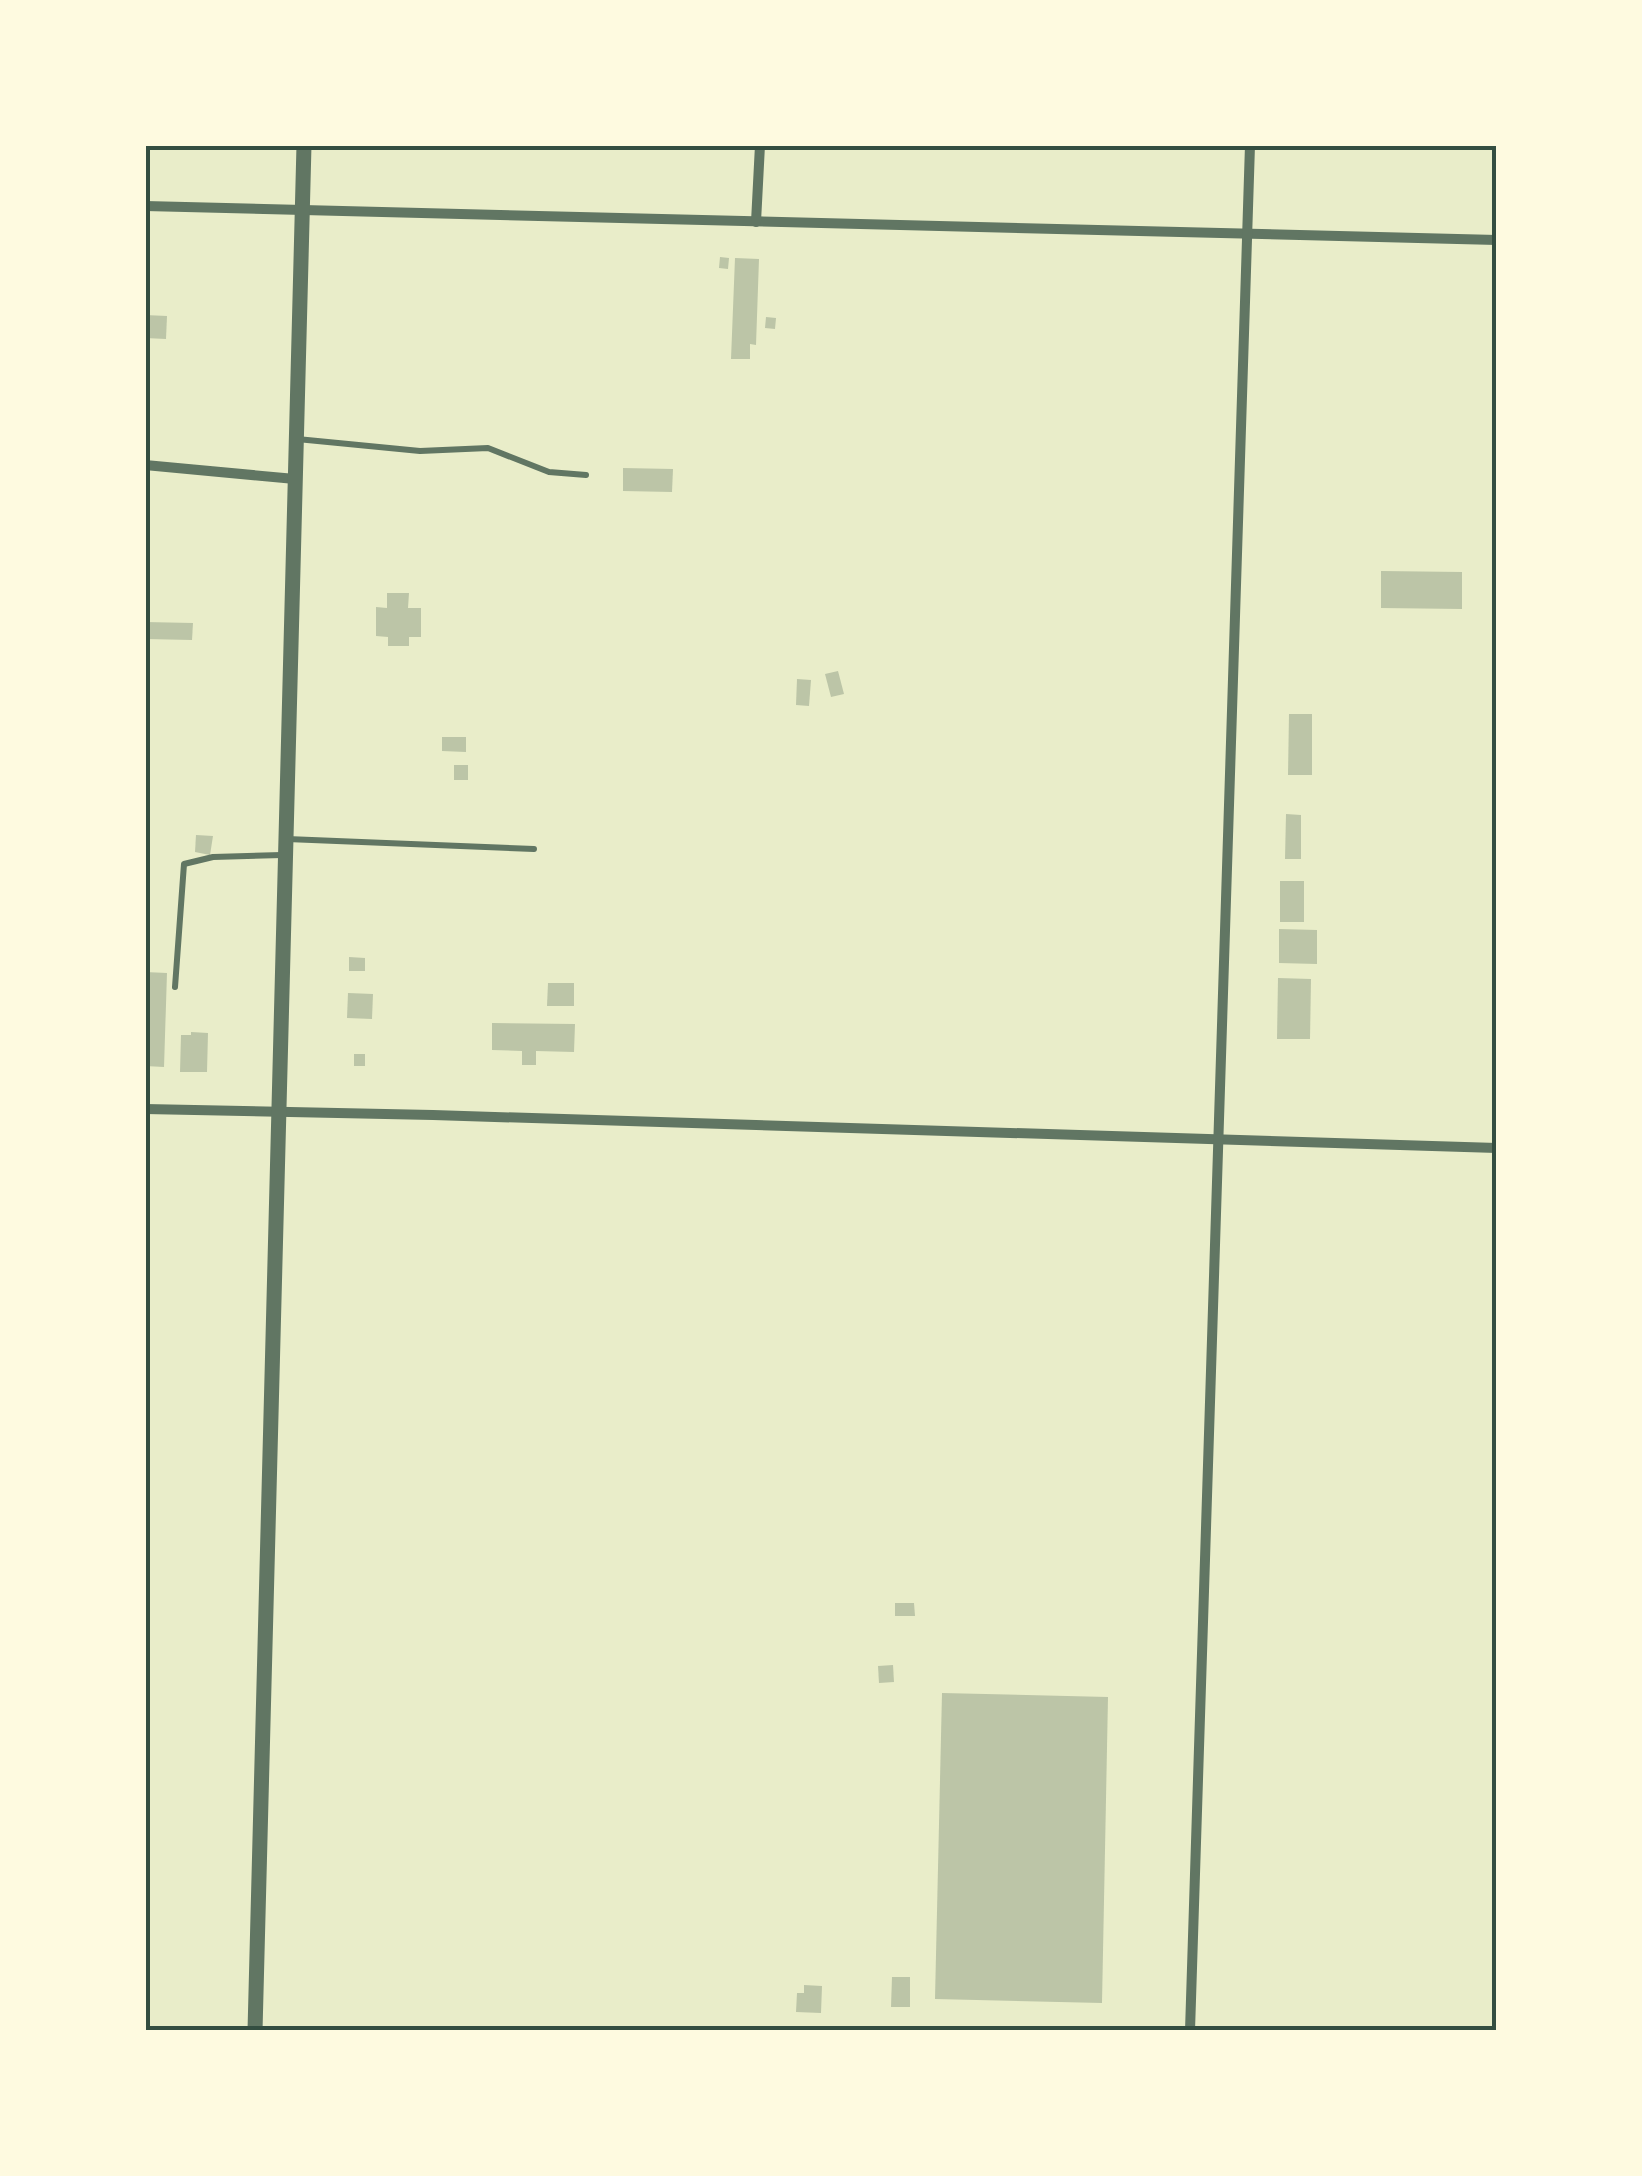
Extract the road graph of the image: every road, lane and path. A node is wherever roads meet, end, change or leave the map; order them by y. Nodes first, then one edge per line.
1 (304, 145) edge
2 (760, 145) edge
3 (1250, 145) edge
4 (145, 206) edge
5 (302, 212) junction
6 (756, 222) junction
7 (1248, 233) junction
8 (1497, 240) edge
9 (296, 438) junction
10 (145, 466) edge
11 (586, 475) dead end
12 (295, 479) junction
13 (285, 846) junction
14 (534, 850) dead end
15 (174, 987) dead end
16 (145, 1109) edge
17 (278, 1112) junction
18 (1220, 1139) junction
19 (1497, 1148) edge
20 (255, 2031) edge
21 (1190, 2031) edge

1 - 5 street
2 - 6 street
3 - 7 street
4 - 5 street
5 - 6 street
5 - 9 street
6 - 7 street
7 - 8 street
7 - 18 street
9 - 11 lane
9 - 12 street
10 - 12 street
12 - 13 street
13 - 14 lane
13 - 15 lane
13 - 17 street
16 - 17 street
17 - 18 street
17 - 20 street
18 - 19 street
18 - 21 street

